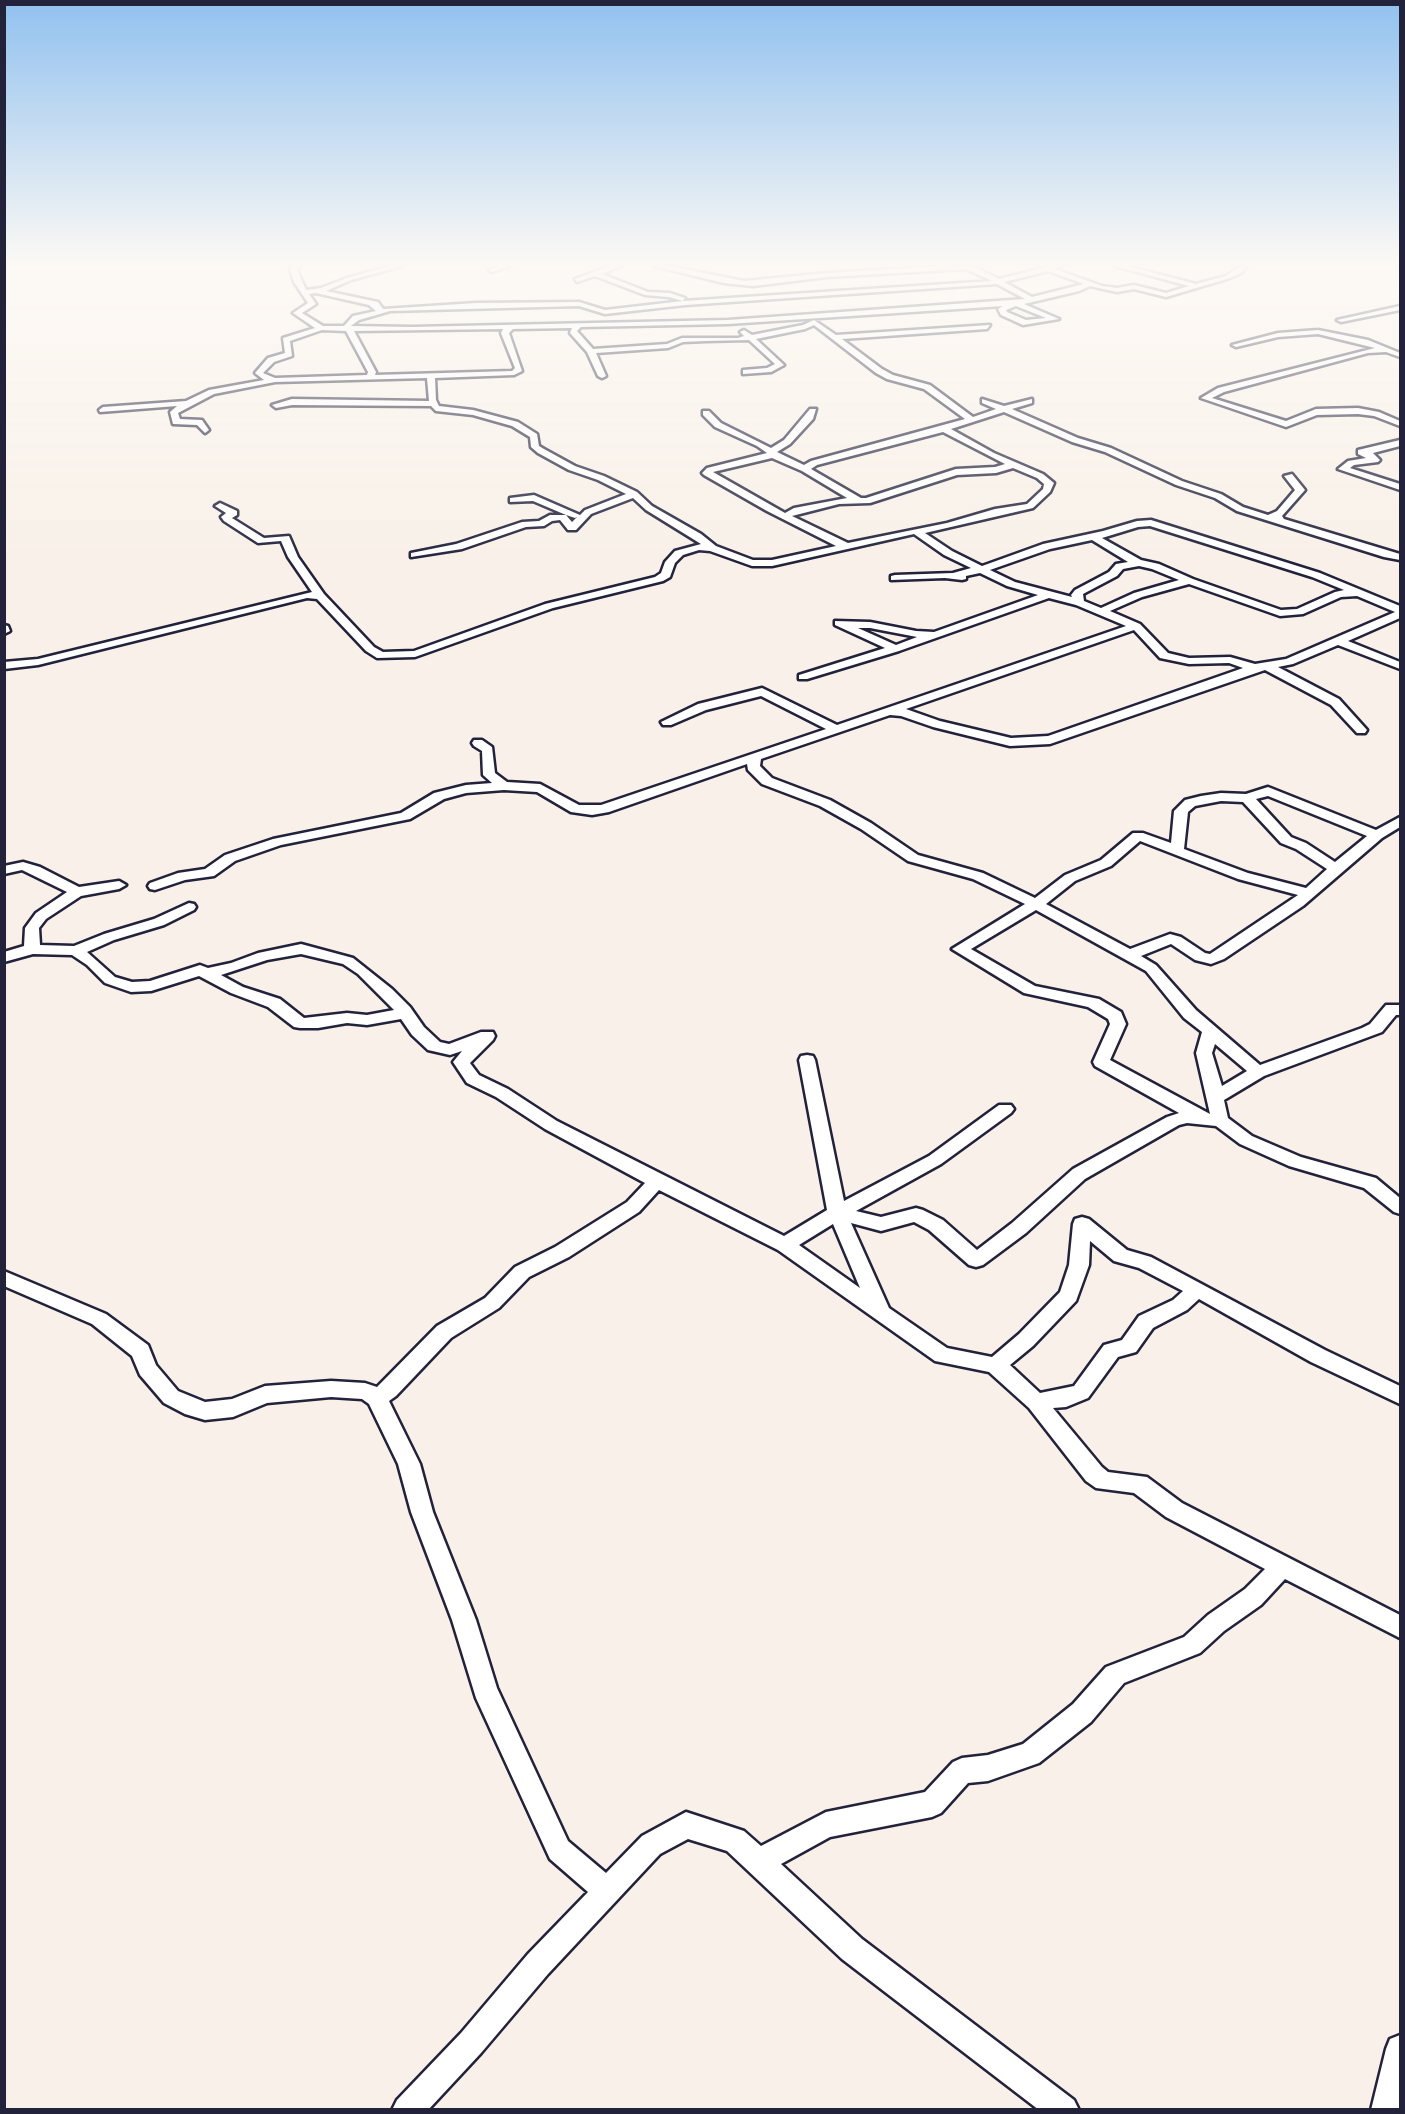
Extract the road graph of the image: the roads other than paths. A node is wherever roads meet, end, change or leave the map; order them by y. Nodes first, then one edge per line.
1 (267, 365) edge
2 (368, 365) edge
3 (517, 365) edge
4 (597, 365) edge
5 (779, 365) edge
6 (871, 365) edge
7 (1314, 365) edge
8 (746, 372) dead end
9 (431, 375) junction
10 (602, 376) dead end
11 (370, 377) junction
12 (296, 379) junction
13 (275, 380) junction
14 (292, 400) junction
15 (985, 401) dead end
16 (1029, 401) dead end
17 (264, 402) dead end
18 (188, 403) junction
19 (434, 404) junction
20 (276, 405) dead end
21 (103, 410) dead end
22 (1005, 410) junction
23 (813, 411) dead end
24 (706, 413) dead end
25 (973, 421) junction
26 (1401, 424) edge
27 (944, 429) junction
28 (205, 430) dead end
29 (1401, 442) edge
30 (771, 453) junction
31 (1015, 464) junction
32 (806, 469) junction
33 (1289, 476) dead end
34 (1401, 487) edge
35 (634, 495) junction
36 (513, 500) dead end
37 (860, 501) junction
38 (220, 506) dead end
39 (786, 516) junction
40 (581, 518) junction
41 (1309, 529) junction
42 (916, 531) junction
43 (1097, 539) dead end
44 (848, 546) junction
45 (712, 548) junction
46 (415, 555) dead end
47 (1401, 557) edge
48 (1139, 563) junction
49 (982, 569) junction
50 (952, 576) junction
51 (895, 579) dead end
52 (1189, 581) junction
53 (1011, 584) junction
54 (1349, 591) junction
55 (1047, 595) junction
56 (320, 596) junction
57 (1080, 603) junction
58 (1102, 611) junction
59 (1401, 612) edge
60 (1136, 626) junction
61 (938, 633) junction
62 (1338, 641) junction
63 (895, 649) junction
64 (4, 655) edge
65 (38, 662) junction
66 (4, 666) edge
67 (1401, 666) edge
68 (1269, 667) junction
69 (1254, 668) junction
70 (803, 677) dead end
71 (889, 712) junction
72 (667, 722) dead end
73 (838, 730) junction
74 (1361, 730) dead end
75 (478, 743) dead end
76 (755, 758) junction
77 (504, 786) junction
78 (1247, 798) junction
79 (1401, 821) edge
80 (1377, 835) junction
81 (1138, 836) junction
82 (1336, 869) junction
83 (4, 870) edge
84 (118, 885) dead end
85 (155, 886) dead end
86 (77, 892) junction
87 (1308, 893) junction
88 (1036, 904) junction
89 (189, 907) dead end
90 (32, 949) junction
91 (76, 951) junction
92 (1130, 955) junction
93 (4, 957) edge
94 (208, 973) junction
95 (1401, 1010) edge
96 (405, 1013) junction
97 (1210, 1031) junction
98 (807, 1060) dead end
99 (1258, 1072) junction
100 (1215, 1098) junction
101 (1005, 1109) dead end
102 (1212, 1120) junction
103 (657, 1180) junction
104 (1401, 1207) edge
105 (837, 1213) junction
106 (785, 1245) junction
107 (4, 1278) edge
108 (1197, 1288) junction
109 (881, 1312) junction
110 (995, 1366) junction
111 (1401, 1395) edge
112 (377, 1398) junction
113 (1036, 1402) junction
114 (1282, 1568) junction
115 (1401, 1628) edge
116 (758, 1862) junction
117 (607, 1891) junction
118 (1401, 2049) edge
119 (407, 2109) edge
120 (1064, 2109) edge
121 (1386, 2109) edge

1 - 13 street
2 - 11 street
3 - 9 street
4 - 10 street
5 - 8 street
6 - 25 street
7 - 26 street
9 - 11 street
9 - 19 street
11 - 12 street
12 - 13 street
12 - 14 street
13 - 18 street
14 - 17 street
14 - 19 street
14 - 20 street
15 - 22 street
16 - 22 street
18 - 21 street
18 - 28 street
19 - 35 street
22 - 25 street
22 - 41 street
23 - 30 street
24 - 30 street
25 - 27 street
27 - 31 street
27 - 32 street
29 - 34 street
30 - 32 street
30 - 39 street
31 - 37 street
31 - 42 street
32 - 37 street
33 - 41 street
35 - 40 street
35 - 45 street
36 - 40 street
37 - 39 street
38 - 56 street
39 - 44 street
40 - 46 street
41 - 47 street
42 - 44 street
42 - 49 street
43 - 48 street
44 - 45 street
45 - 56 street
48 - 52 street
48 - 57 street
49 - 50 street
49 - 53 street
49 - 54 street
50 - 51 street
50 - 53 street
52 - 54 street
52 - 58 street
53 - 55 street
54 - 59 street
55 - 57 street
55 - 61 street
56 - 65 street
57 - 58 street
58 - 60 street
59 - 62 street
60 - 69 street
60 - 71 street
61 - 63 street
61 - 63 street
62 - 67 street
62 - 68 street
63 - 70 street
64 - 65 street
65 - 66 street
68 - 69 street
68 - 74 street
69 - 71 street
71 - 73 street
72 - 73 street
73 - 76 street
75 - 77 street
76 - 77 street
76 - 88 street
77 - 85 street
78 - 80 street
78 - 81 street
78 - 82 street
79 - 80 street
80 - 82 street
81 - 87 street
81 - 88 street
82 - 87 street
83 - 86 street
84 - 86 street
86 - 90 street
87 - 92 street
88 - 92 street
88 - 102 street
89 - 91 street
90 - 91 street
90 - 93 street
91 - 94 street
92 - 97 street
94 - 96 street
94 - 96 street
95 - 99 street
96 - 103 street
97 - 99 street
97 - 100 street
98 - 105 street
99 - 100 street
100 - 102 street
101 - 105 street
102 - 104 street
102 - 105 street
103 - 106 street
103 - 112 street
105 - 106 street
105 - 109 street
106 - 109 street
107 - 112 street
108 - 110 street
108 - 111 street
108 - 113 street
109 - 110 street
110 - 113 street
112 - 117 street
113 - 114 street
114 - 115 street
114 - 116 street
116 - 117 street
116 - 120 street
117 - 119 street
118 - 121 street

